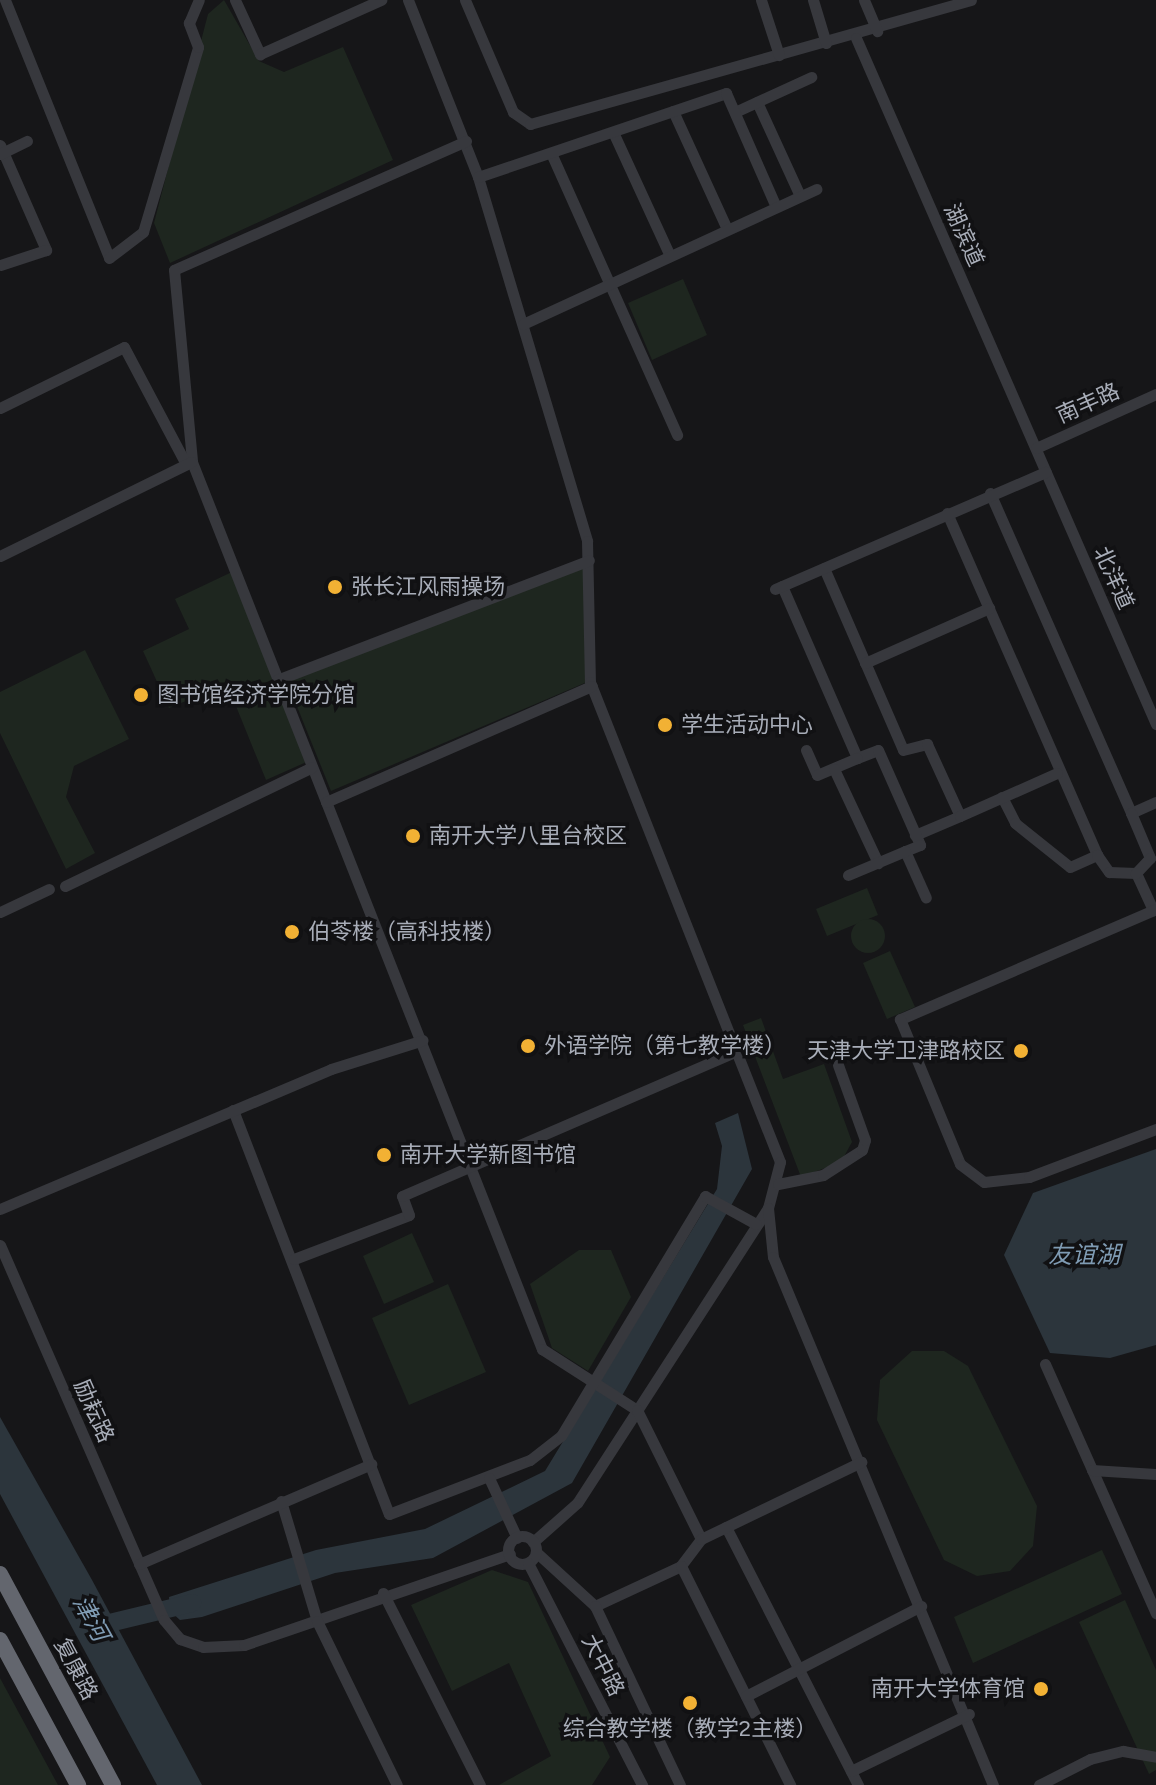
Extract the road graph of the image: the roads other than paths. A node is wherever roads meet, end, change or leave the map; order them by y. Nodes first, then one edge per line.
1 (5, 0) edge
2 (199, 0) edge
3 (235, 0) edge
4 (381, 0) edge
5 (408, 0) edge
6 (465, 0) edge
7 (761, 0) edge
8 (813, 0) edge
9 (864, 0) edge
10 (971, 0) edge
11 (877, 31) junction
12 (856, 38) junction
13 (826, 43) junction
14 (779, 55) junction
15 (811, 77) dead end
16 (757, 102) junction
17 (673, 111) junction
18 (735, 112) junction
19 (613, 132) junction
20 (27, 141) dead end
21 (466, 141) junction
22 (1, 150) edge
23 (551, 153) junction
24 (478, 177) junction
25 (816, 189) dead end
26 (800, 196) junction
27 (776, 207) junction
28 (727, 229) junction
29 (670, 256) junction
30 (0, 265) edge
31 (611, 283) junction
32 (523, 324) junction
33 (1156, 394) edge
34 (0, 408) edge
35 (677, 435) dead end
36 (1036, 448) junction
37 (189, 463) junction
38 (1046, 472) junction
39 (990, 493) junction
40 (947, 513) junction
41 (0, 556) edge
42 (589, 560) junction
43 (824, 568) junction
44 (989, 608) junction
45 (865, 663) junction
46 (277, 680) junction
47 (592, 686) junction
48 (1156, 724) edge
49 (899, 740) junction
50 (806, 750) dead end
51 (878, 750) junction
52 (857, 758) junction
53 (312, 767) junction
54 (834, 769) junction
55 (1057, 773) dead end
56 (1002, 797) junction
57 (326, 802) junction
58 (1156, 802) edge
59 (1131, 813) junction
60 (960, 816) junction
61 (915, 835) junction
62 (905, 851) junction
63 (1097, 855) junction
64 (878, 863) junction
65 (1136, 873) junction
66 (848, 875) dead end
67 (65, 886) dead end
68 (49, 889) dead end
69 (926, 898) dead end
70 (1154, 910) edge
71 (0, 912) edge
72 (423, 1040) junction
73 (737, 1051) junction
74 (838, 1065) dead end
75 (233, 1110) junction
76 (1156, 1129) edge
77 (473, 1166) junction
78 (778, 1184) junction
79 (768, 1208) junction
80 (0, 1209) edge
81 (756, 1224) junction
82 (0, 1245) edge
83 (294, 1259) junction
84 (1045, 1364) dead end
85 (590, 1385) junction
86 (637, 1410) junction
87 (861, 1462) junction
88 (371, 1464) junction
89 (1092, 1470) junction
90 (1156, 1474) edge
91 (489, 1478) junction
92 (281, 1501) junction
93 (726, 1527) junction
94 (517, 1538) junction
95 (701, 1539) junction
96 (534, 1547) junction
97 (510, 1554) junction
98 (528, 1563) junction
99 (139, 1564) junction
100 (681, 1566) junction
101 (0, 1574) edge
102 (383, 1593) junction
103 (595, 1606) junction
104 (921, 1606) junction
105 (1156, 1613) edge
106 (317, 1621) junction
107 (0, 1640) edge
108 (799, 1670) junction
109 (746, 1696) junction
110 (969, 1714) junction
111 (1156, 1757) edge
112 (851, 1771) junction
113 (78, 1785) edge
114 (113, 1785) edge
115 (397, 1785) edge
116 (480, 1785) edge
117 (642, 1785) edge
118 (680, 1785) edge
119 (790, 1785) edge
120 (858, 1785) edge
121 (993, 1785) edge
122 (1039, 1785) edge

1 - 2 street
3 - 4 street
5 - 21 street
6 - 14 street
7 - 14 street
8 - 13 street
9 - 11 street
10 - 11 street
11 - 12 street
12 - 13 street
12 - 36 street, 湖滨道
13 - 14 street
15 - 16 street
16 - 18 street
16 - 26 street
17 - 18 street
17 - 19 street
17 - 28 street
18 - 27 street
19 - 23 street
19 - 29 street
20 - 22 street
21 - 24 street
21 - 37 street
22 - 30 street
23 - 24 street
23 - 31 street
24 - 32 street
25 - 26 street
26 - 27 street
27 - 28 street
28 - 29 street
29 - 31 street
31 - 32 street
31 - 35 street
32 - 42 street
33 - 36 street, 南丰路
34 - 37 street
36 - 38 street, 北洋道
37 - 41 street
37 - 46 street
38 - 39 street
38 - 48 street, 北洋道
39 - 40 street
39 - 59 street
40 - 43 street
40 - 44 street
42 - 46 street
42 - 47 street
43 - 45 street
43 - 52 street
44 - 45 street
44 - 63 street
45 - 49 street
46 - 53 street
47 - 57 street
47 - 73 street
49 - 51 street
49 - 60 street
50 - 54 street
51 - 52 street
51 - 61 street
52 - 54 street
53 - 57 street
53 - 67 street
54 - 64 street
55 - 56 street
56 - 60 street
56 - 63 street
57 - 72 street
58 - 59 street
59 - 65 street
60 - 61 street
61 - 62 street
62 - 64 street
62 - 69 street
63 - 65 street
64 - 66 street
65 - 70 street
68 - 71 street
70 - 76 street
72 - 75 street
72 - 77 street
73 - 77 street
73 - 78 street
74 - 78 street
75 - 80 street
75 - 83 street
77 - 83 street
77 - 85 street
78 - 79 street
79 - 81 street
79 - 87 street
81 - 85 street
81 - 86 street
82 - 99 street, 励耘路
83 - 88 street
84 - 89 street
85 - 86 street
85 - 91 street
86 - 95 street
86 - 96 street
87 - 93 street
87 - 104 street
88 - 91 street
88 - 92 street
89 - 90 street
89 - 105 street
91 - 94 street
92 - 99 street
92 - 106 street
93 - 95 street
93 - 108 street
94 - 96 street
94 - 97 street
95 - 100 street
96 - 98 street
96 - 103 street
97 - 98 street
97 - 102 street
98 - 117 street, 大中路
99 - 106 street, 励耘路
100 - 103 street
100 - 109 street
101 - 114 highway, 复康路
102 - 106 street
102 - 116 street
103 - 118 street
104 - 108 street
104 - 110 street
106 - 115 street
107 - 113 highway
108 - 109 street
108 - 112 street
109 - 119 street
110 - 112 street
110 - 121 street
111 - 122 street
112 - 120 street

